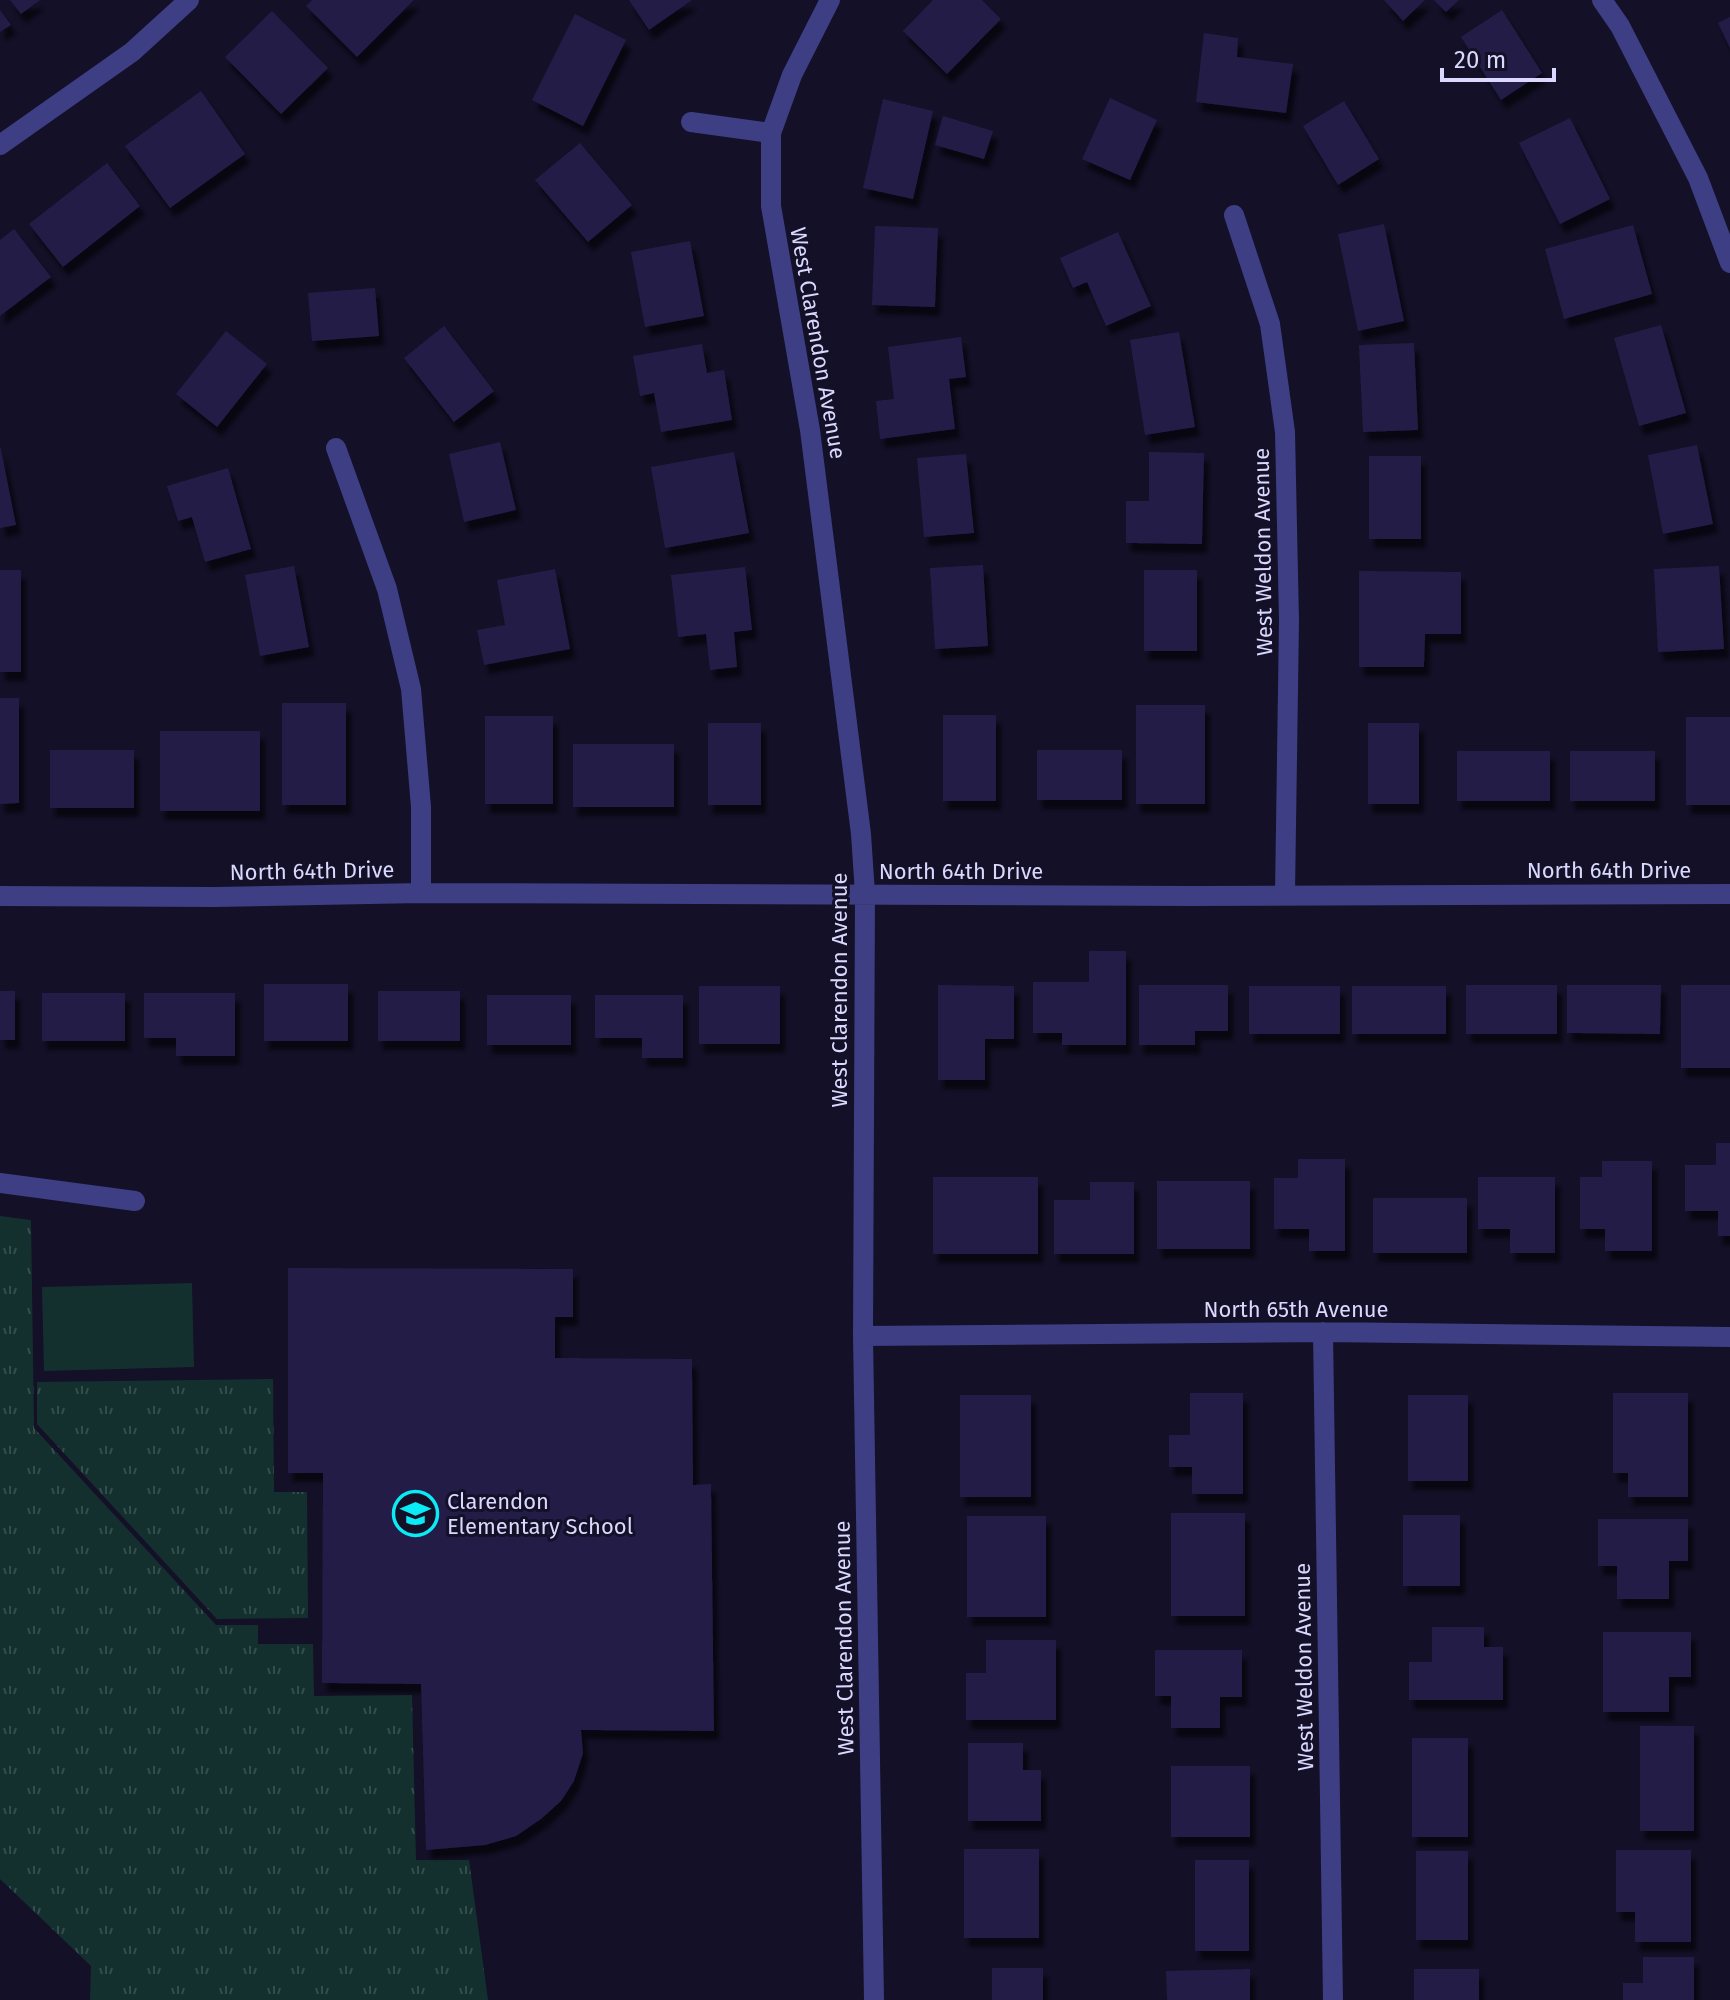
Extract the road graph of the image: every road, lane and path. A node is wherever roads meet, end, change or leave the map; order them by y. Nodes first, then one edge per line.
1 (189, 0) edge
2 (830, 0) edge
3 (1602, 0) edge
4 (691, 122) dead end
5 (771, 133) junction
6 (0, 145) edge
7 (1234, 215) dead end
8 (1730, 263) edge
9 (336, 448) dead end
10 (421, 893) junction
11 (865, 894) junction
12 (1285, 894) junction
13 (1730, 894) edge
14 (0, 896) edge
15 (0, 1183) edge
16 (135, 1201) dead end
17 (1323, 1332) junction
18 (863, 1336) junction
19 (1730, 1337) edge
20 (874, 2000) edge
21 (1333, 2000) edge

1 - 6 street
2 - 5 street, West Clarendon Avenue
3 - 8 street
4 - 5 street
5 - 11 street, West Clarendon Avenue
7 - 12 street, West Weldon Avenue
9 - 10 street
10 - 11 street, North 64th Drive
10 - 14 street, North 64th Drive
11 - 12 street, North 64th Drive
11 - 18 street, West Clarendon Avenue
12 - 13 street, North 64th Drive
15 - 16 street
17 - 18 street, North 65th Avenue
17 - 19 street, North 65th Avenue
17 - 21 street, West Weldon Avenue
18 - 20 street, West Clarendon Avenue

